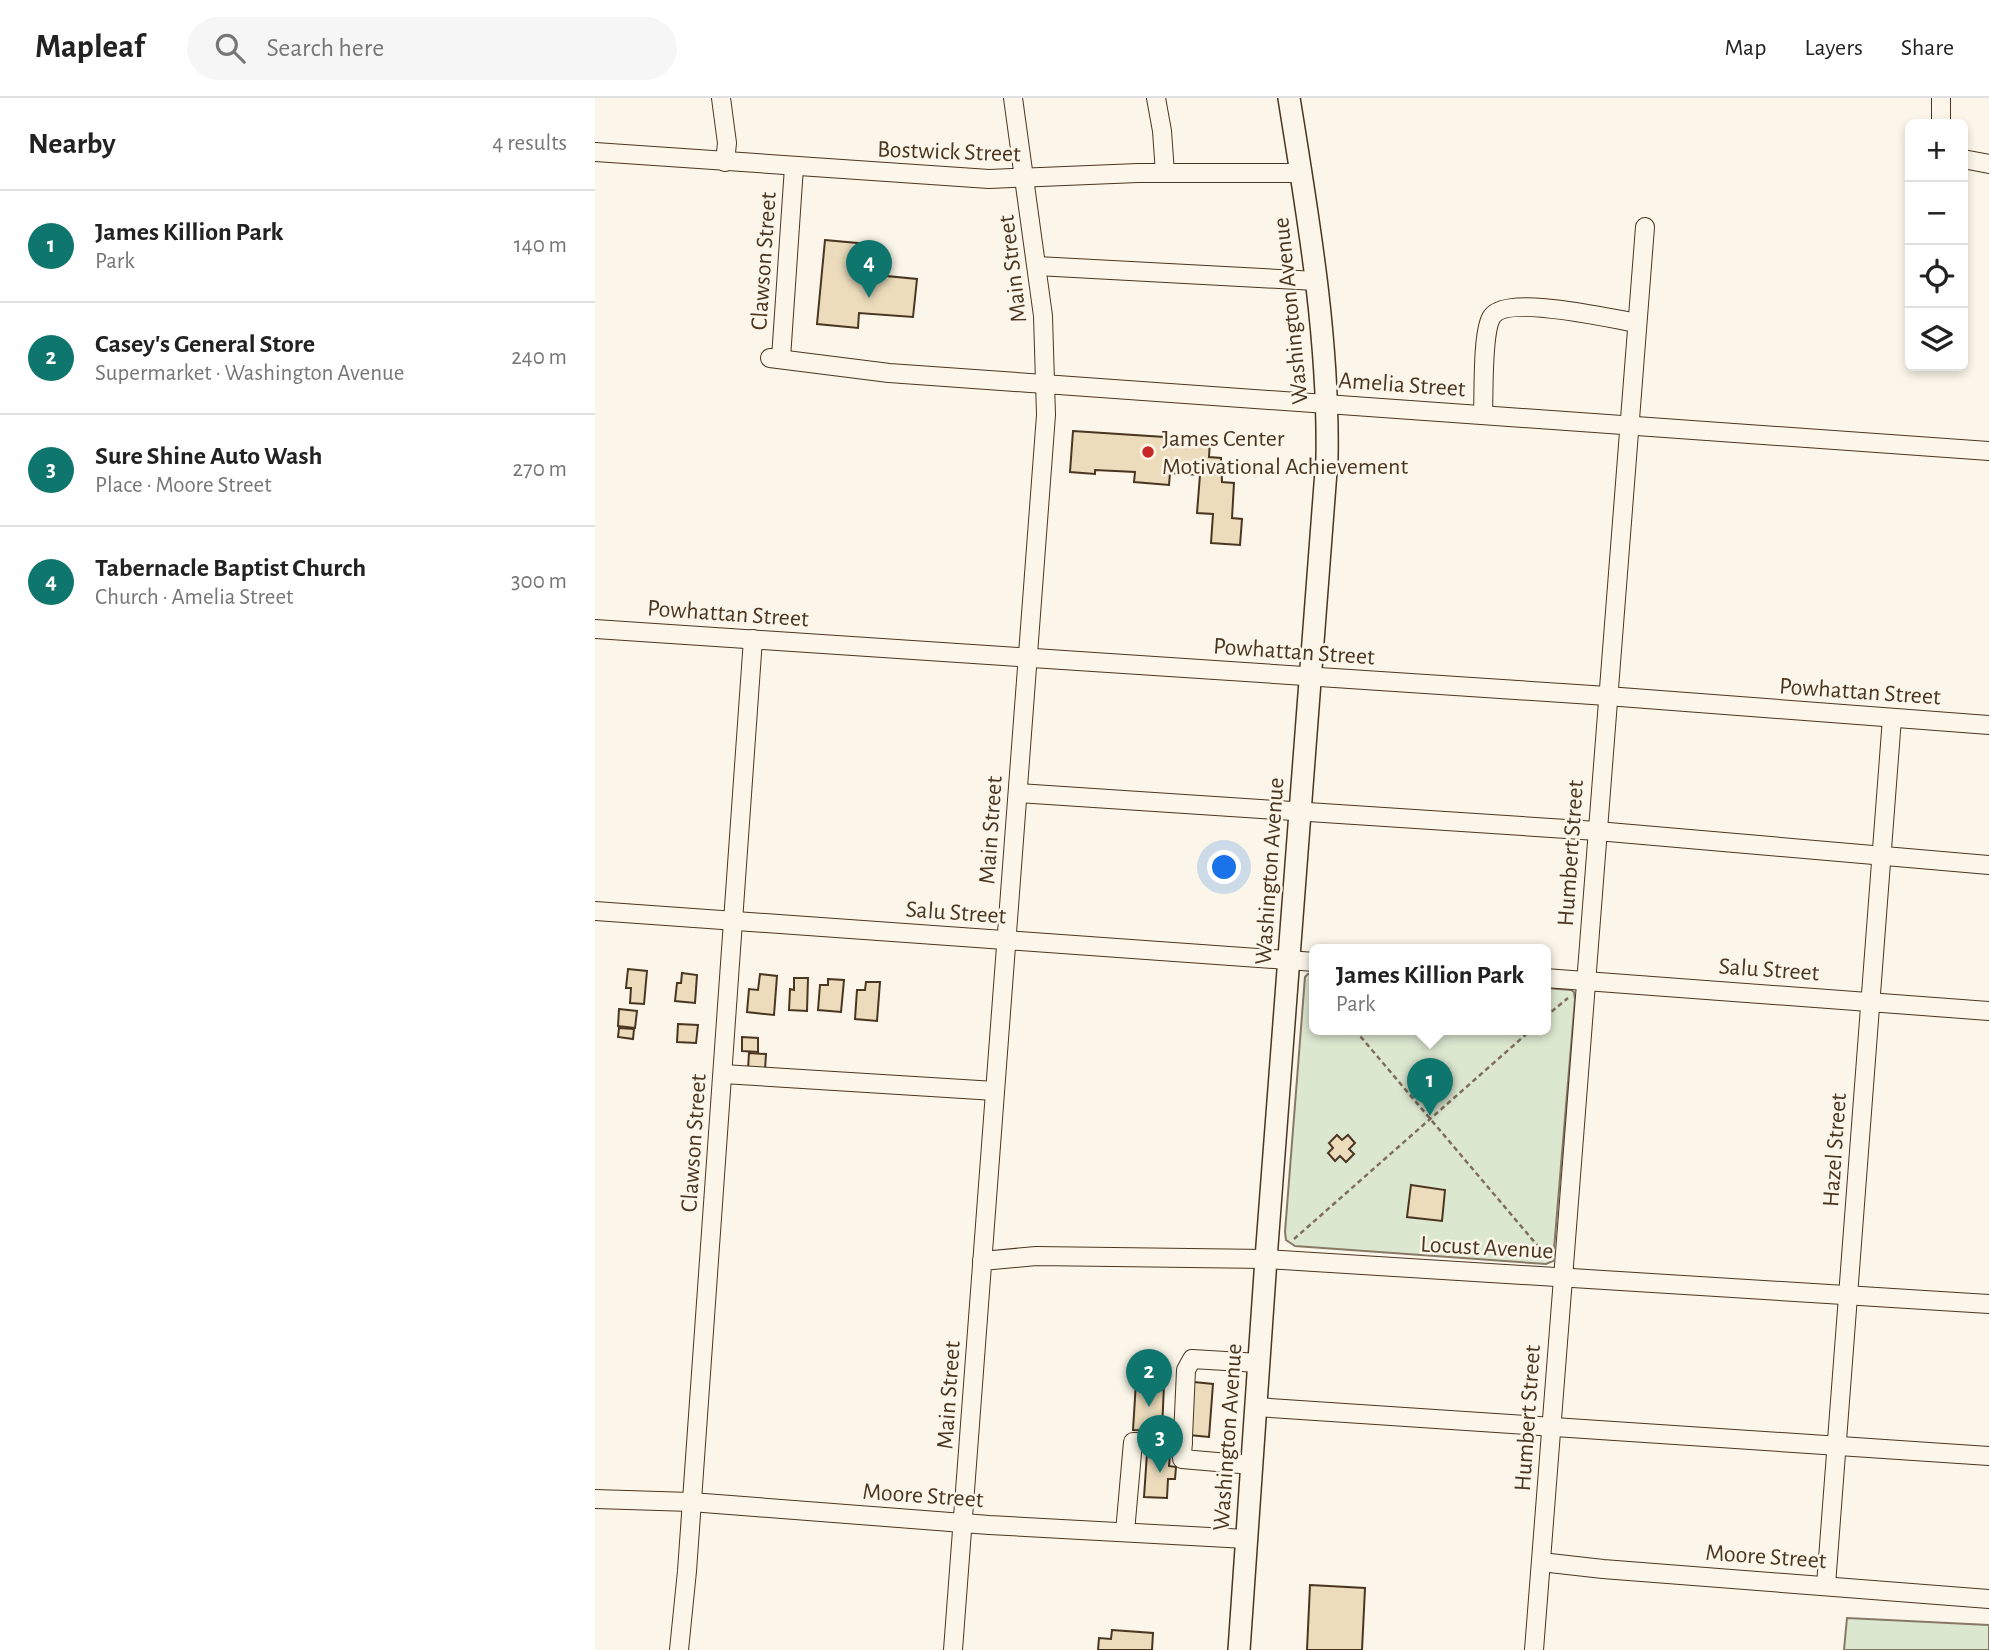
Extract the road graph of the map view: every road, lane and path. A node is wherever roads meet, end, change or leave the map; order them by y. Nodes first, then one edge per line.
1 (721, 98) edge
2 (1013, 98) edge
3 (1156, 98) edge
4 (1289, 98) edge
5 (1941, 98) edge
6 (1941, 119) edge
7 (595, 152) edge
8 (1968, 160) edge
9 (725, 162) junction
10 (1989, 164) edge
11 (794, 167) junction
12 (1164, 173) junction
13 (1301, 173) junction
14 (1025, 178) junction
15 (1645, 227) dead end
16 (1038, 266) junction
17 (1316, 281) junction
18 (1637, 323) junction
19 (775, 358) joint
20 (1047, 385) junction
21 (1327, 403) junction
22 (1483, 415) junction
23 (1629, 426) junction
24 (1989, 452) edge
25 (595, 629) edge
26 (753, 639) junction
27 (1028, 659) junction
28 (1310, 677) junction
29 (1607, 696) junction
30 (1892, 718) junction
31 (1989, 725) edge
32 (1018, 793) junction
33 (1300, 812) junction
34 (1597, 831) junction
35 (1881, 855) junction
36 (1989, 864) edge
37 (595, 911) edge
38 (734, 922) junction
39 (1006, 940) junction
40 (1289, 960) junction
41 (1309, 962) edge
42 (1551, 978) edge
43 (1585, 981) junction
44 (1568, 998) dead end
45 (1870, 1001) junction
46 (1989, 1011) edge
47 (1551, 1012) edge
48 (1359, 1035) edge
49 (1525, 1035) edge
50 (723, 1074) junction
51 (995, 1091) junction
52 (1430, 1119) junction
53 (1294, 1239) dead end
54 (1548, 1258) dead end
55 (1266, 1259) junction
56 (982, 1261) junction
57 (1562, 1275) junction
58 (1847, 1294) junction
59 (1989, 1304) edge
60 (1259, 1363) junction
61 (1256, 1407) junction
62 (1551, 1427) junction
63 (1183, 1443) junction
64 (1838, 1445) junction
65 (1989, 1456) edge
66 (1252, 1465) junction
67 (595, 1499) edge
68 (691, 1502) junction
69 (963, 1522) junction
70 (1125, 1532) junction
71 (1246, 1539) junction
72 (1541, 1562) junction
73 (1826, 1585) junction
74 (1989, 1599) edge
75 (679, 1650) edge
76 (953, 1650) edge
77 (1239, 1650) edge
78 (1534, 1650) edge

1 - 9 street
2 - 14 street, Main Street
3 - 12 street
4 - 13 main road, Washington Avenue
5 - 6 street
7 - 9 street, Bostwick Street
8 - 10 street
9 - 11 street, Bostwick Street
11 - 14 street, Bostwick Street
11 - 19 street, Clawson Street
12 - 13 street, Bostwick Street
12 - 14 street, Bostwick Street
13 - 17 main road, Washington Avenue
14 - 16 street, Main Street
15 - 18 street, Humbert Street
16 - 17 street
16 - 20 street, Main Street
17 - 21 main road, Washington Avenue
18 - 22 street
18 - 23 street, Humbert Street
19 - 20 street, Amelia Street
20 - 21 street, Amelia Street
20 - 27 street, Main Street
21 - 22 street, Amelia Street
21 - 28 main road, Washington Avenue
22 - 23 street, Amelia Street
23 - 24 street, Amelia Street
23 - 29 street, Humbert Street
25 - 26 street, Powhattan Street
26 - 27 street, Powhattan Street
26 - 38 street, Clawson Street
27 - 28 street, Powhattan Street
27 - 32 street, Main Street
28 - 29 street, Powhattan Street
28 - 33 main road, Washington Avenue
29 - 30 street, Powhattan Street
29 - 34 street, Humbert Street
30 - 31 street, Powhattan Street
30 - 35 street, Hazel Street
32 - 33 street
32 - 39 street, Main Street
33 - 34 street
33 - 40 main road, Washington Avenue
34 - 35 street
34 - 43 street, Humbert Street
35 - 36 street
35 - 45 street, Hazel Street
37 - 38 street, Salu Street
38 - 39 street, Salu Street
38 - 50 street, Clawson Street
39 - 40 street, Salu Street
39 - 51 street, Main Street
40 - 41 street, Salu Street
40 - 55 main road, Washington Avenue
42 - 43 street, Salu Street
43 - 45 street, Salu Street
43 - 57 street, Humbert Street
44 - 47 path
45 - 46 street, Salu Street
45 - 58 street, Hazel Street
48 - 52 path
49 - 52 path
50 - 51 street
50 - 68 street, Clawson Street
51 - 56 street, Main Street
52 - 53 path
52 - 54 path
55 - 56 street, Locust Avenue
55 - 57 street, Locust Avenue
55 - 60 main road, Washington Avenue
56 - 69 street, Main Street
57 - 58 street, Locust Avenue
57 - 62 street, Humbert Street
58 - 59 street, Locust Avenue
58 - 64 street, Hazel Street
60 - 61 main road, Washington Avenue
60 - 63 street
61 - 62 street
61 - 66 main road, Washington Avenue
62 - 64 street
62 - 72 street, Humbert Street
63 - 66 street
63 - 70 street
64 - 65 street
64 - 73 street, Hazel Street
66 - 71 main road, Washington Avenue
67 - 68 street, Moore Street
68 - 69 street, Moore Street
68 - 75 street, Clawson Street
69 - 70 street, Moore Street
69 - 76 street, Main Street
70 - 71 street, Moore Street
71 - 77 main road, Washington Avenue
72 - 73 street, Moore Street
72 - 78 street, Humbert Street
73 - 74 street, Moore Street

